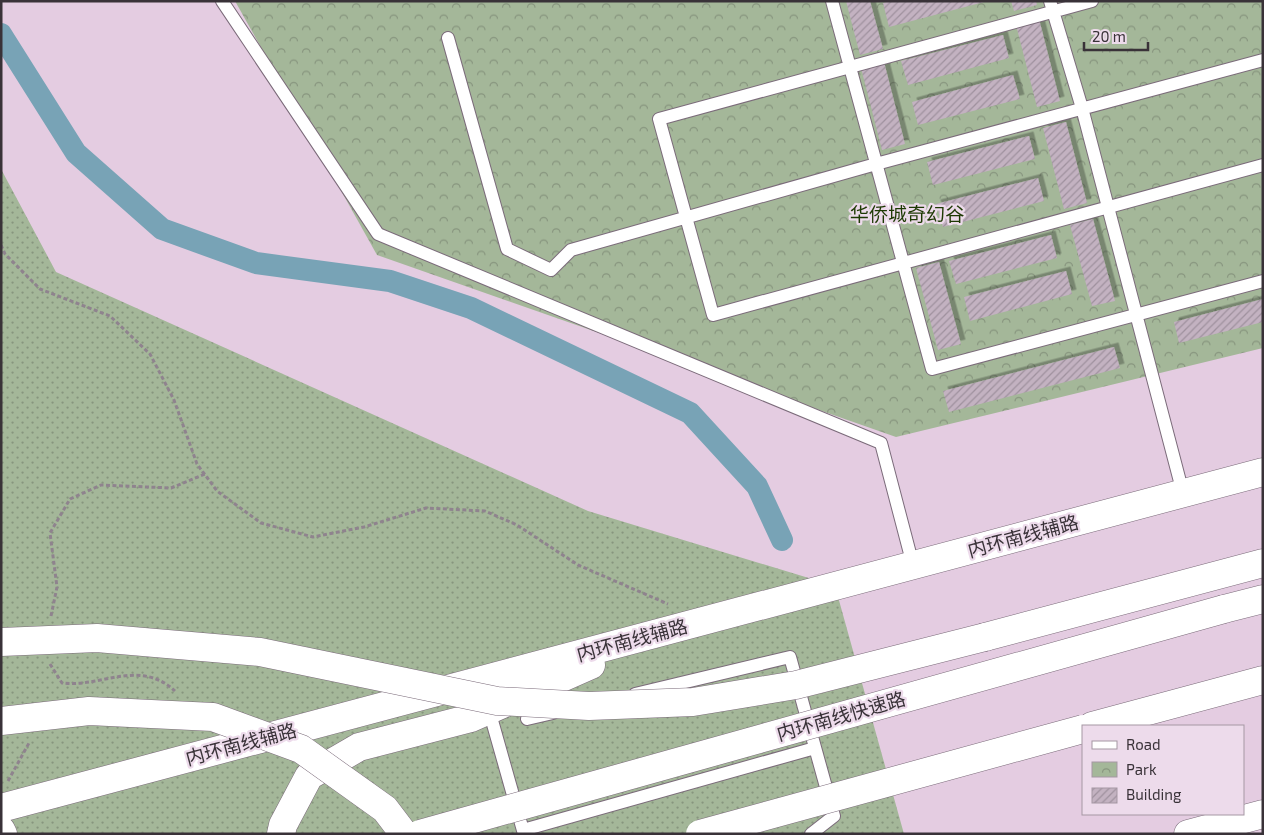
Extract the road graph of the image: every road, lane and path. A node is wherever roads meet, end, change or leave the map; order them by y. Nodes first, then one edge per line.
1 (222, 1) edge
2 (832, 1) edge
3 (1092, 1) edge
4 (1051, 7) edge
5 (448, 38) dead end
6 (1263, 60) edge
7 (850, 66) junction
8 (1082, 108) junction
9 (876, 164) junction
10 (1263, 165) edge
11 (1108, 207) junction
12 (687, 217) junction
13 (1, 245) edge
14 (903, 263) junction
15 (1263, 281) edge
16 (1137, 314) junction
17 (1263, 472) edge
18 (205, 474) junction
19 (1183, 493) junction
20 (1263, 563) edge
21 (913, 565) junction
22 (1263, 600) edge
23 (668, 618) junction
24 (50, 623) dead end
25 (1, 642) edge
26 (47, 656) dead end
27 (1257, 681) edge
28 (182, 697) dead end
29 (490, 710) junction
30 (527, 719) dead end
31 (1, 721) edge
32 (1096, 725) edge
33 (1082, 729) edge
34 (815, 748) junction
35 (1, 808) edge
36 (1263, 814) edge
37 (1, 830) edge
38 (524, 832) edge
39 (3, 834) edge
40 (281, 834) edge
41 (404, 834) edge
42 (420, 834) edge
43 (700, 834) edge
44 (811, 834) edge
45 (1188, 834) edge

1 - 21 lane
2 - 7 lane
3 - 4 lane
4 - 7 lane
4 - 8 lane
5 - 12 lane
6 - 8 lane
7 - 9 lane
7 - 12 lane
8 - 9 lane
8 - 11 lane
9 - 12 lane
9 - 14 lane
10 - 11 lane
11 - 14 lane
11 - 16 lane
12 - 14 lane
13 - 18 path
14 - 16 lane
15 - 16 lane
16 - 19 lane
17 - 19 main road, 内环南线辅路
18 - 23 path
18 - 24 path
19 - 21 main road, 内环南线辅路
20 - 25 main road, bridge
21 - 23 main road, 内环南线辅路
22 - 42 main road, 内环南线快速路, bridge
23 - 29 main road
23 - 35 main road, 内环南线辅路
26 - 28 path
27 - 32 main road
29 - 38 lane
29 - 40 main road
30 - 34 lane
31 - 41 main road, bridge
33 - 43 main road, bridge
34 - 38 lane
34 - 44 lane
36 - 45 main road
37 - 39 main road

